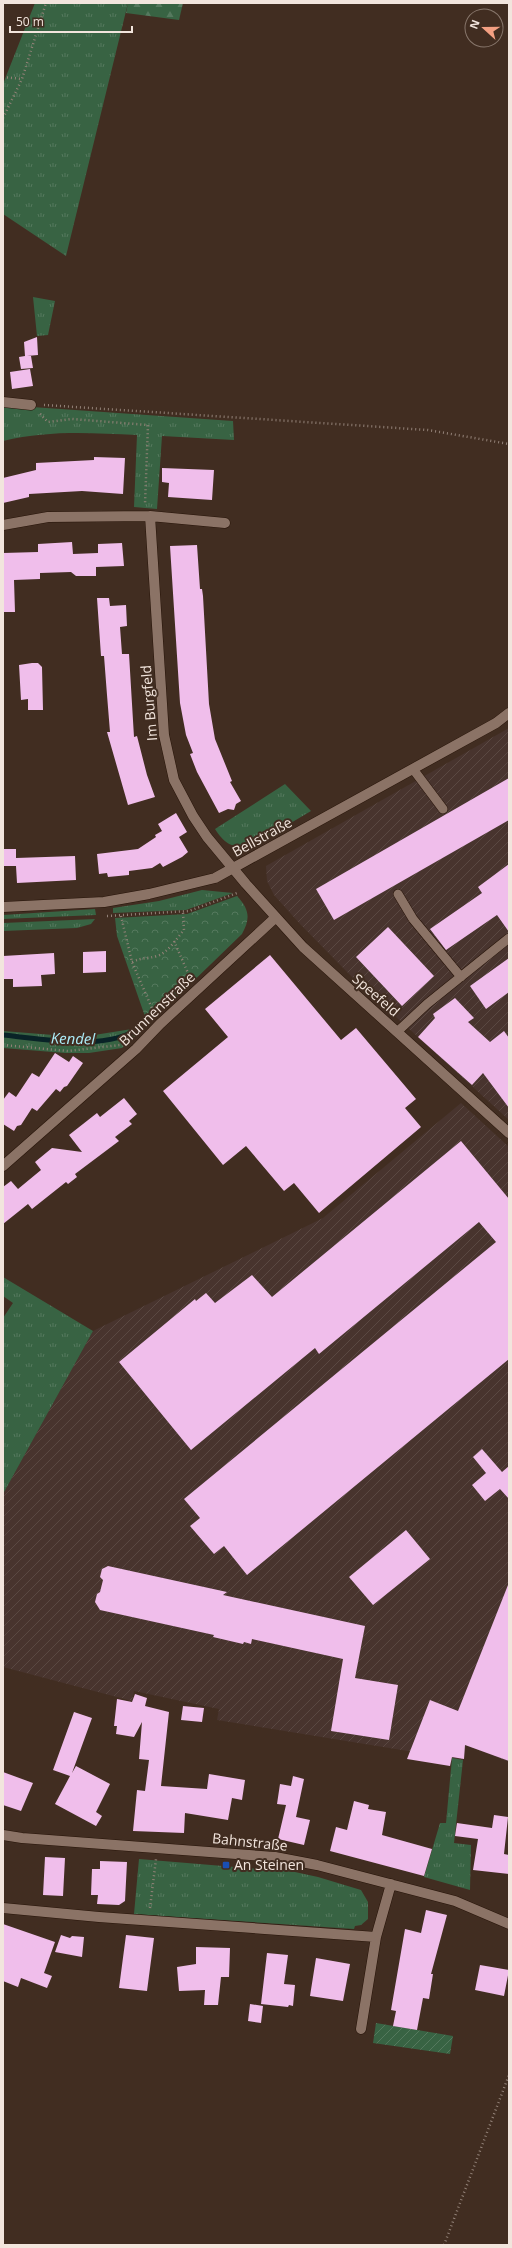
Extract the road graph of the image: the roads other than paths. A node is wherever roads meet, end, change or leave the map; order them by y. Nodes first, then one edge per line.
1 (3, 402) edge
2 (31, 405) road end
3 (150, 516) junction
4 (225, 523) dead end
5 (3, 525) edge
6 (509, 713) edge
7 (413, 769) junction
8 (443, 809) dead end
9 (233, 869) junction
10 (398, 894) dead end
11 (3, 907) edge
12 (275, 918) junction
13 (509, 938) edge
14 (461, 976) junction
15 (397, 1032) junction
16 (509, 1133) edge
17 (3, 1166) edge
18 (3, 1835) edge
19 (391, 1884) junction
20 (3, 1908) edge
21 (509, 1924) edge
22 (376, 1937) junction
23 (360, 2029) dead end

1 - 2 street
3 - 4 street
3 - 5 street
3 - 9 street, Im Burgfeld
6 - 7 street, Bellstraße
7 - 8 lane
7 - 9 street, Bellstraße
9 - 11 street, Bellstraße
9 - 12 street, Speefeld
10 - 14 lane
12 - 15 street, Speefeld
12 - 17 street, Brunnenstraße
13 - 14 lane
14 - 15 lane
15 - 16 street, Speefeld
18 - 19 street, Bahnstraße
19 - 21 street, Bahnstraße
19 - 22 street
20 - 22 street
22 - 23 street

